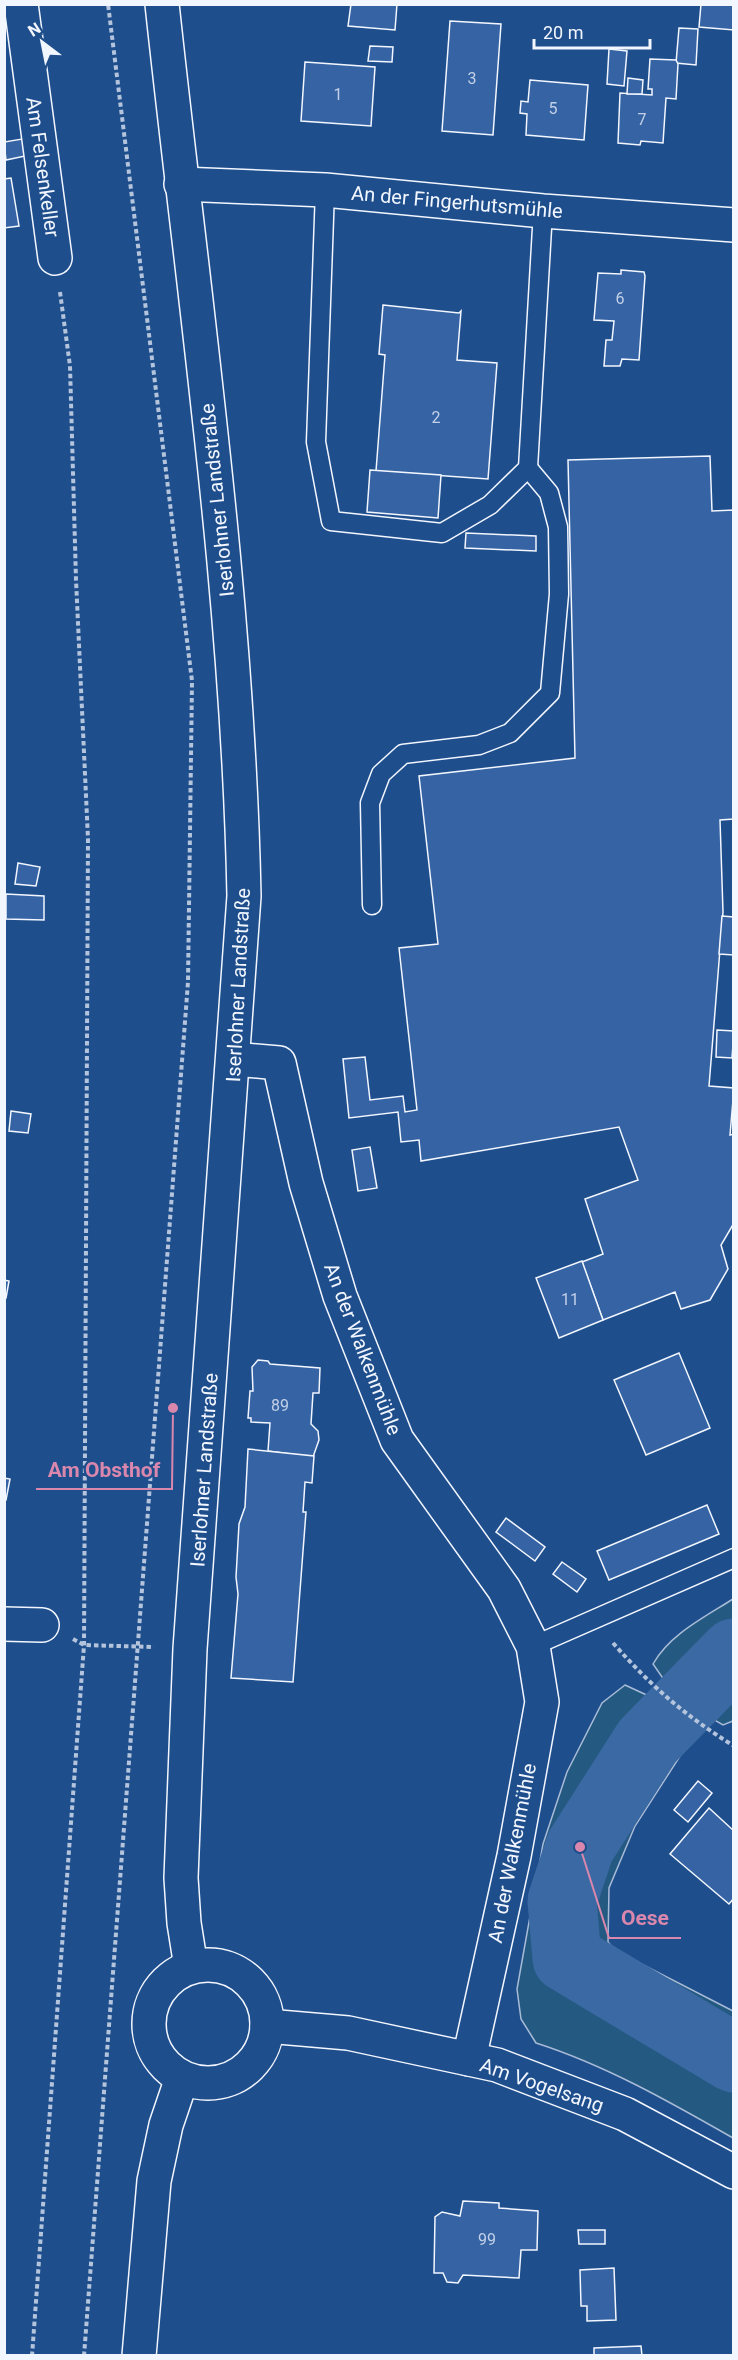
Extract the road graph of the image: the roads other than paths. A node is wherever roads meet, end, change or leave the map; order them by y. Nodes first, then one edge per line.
1 (21, 4) edge
2 (162, 4) edge
3 (181, 184) junction
4 (325, 190) junction
5 (543, 211) junction
6 (734, 225) edge
7 (55, 258) road end
8 (528, 468) junction
9 (372, 905) dead end
10 (234, 1059) junction
11 (734, 1558) edge
12 (4, 1624) edge
13 (42, 1625) road end
14 (532, 1646) junction
15 (191, 1967) junction
16 (267, 2026) junction
17 (469, 2060) junction
18 (182, 2078) junction
19 (734, 2172) edge
20 (139, 2355) edge

1 - 7 main road, Am Felsenkeller
2 - 3 main road, Iserlohner Landstraße
3 - 4 main road, An der Fingerhutsmühle
3 - 10 main road, Iserlohner Landstraße
4 - 5 main road, An der Fingerhutsmühle
4 - 8 lane
5 - 6 main road, An der Fingerhutsmühle
5 - 8 lane
8 - 9 lane
10 - 14 main road, An der Walkenmühle
10 - 15 main road, Iserlohner Landstraße
11 - 14 lane
12 - 13 main road
14 - 17 main road, An der Walkenmühle
15 - 16 main road
15 - 18 main road
16 - 17 main road, Am Vogelsang
16 - 18 main road
17 - 19 main road, Am Vogelsang
18 - 20 main road

